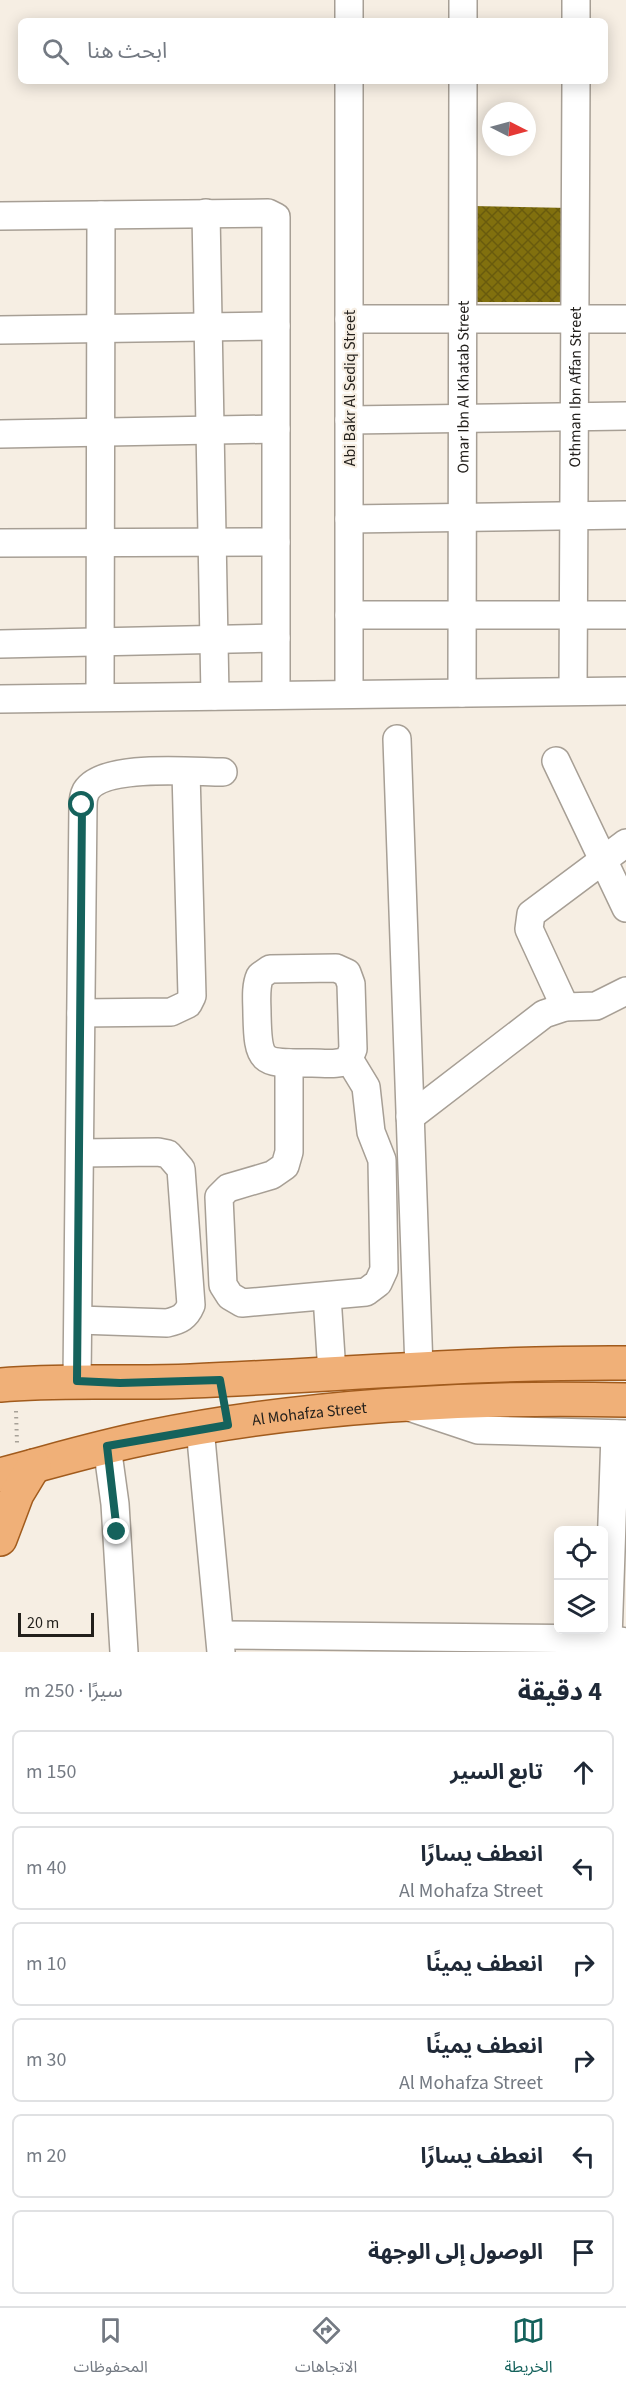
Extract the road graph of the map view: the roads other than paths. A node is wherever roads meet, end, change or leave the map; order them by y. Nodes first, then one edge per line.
1 (349, 0) edge
2 (463, 0) edge
3 (576, 0) edge
4 (349, 18) edge
5 (463, 18) edge
6 (576, 18) edge
7 (349, 84) edge
8 (463, 84) edge
9 (576, 84) edge
10 (206, 213) junction
11 (100, 215) junction
12 (0, 216) edge
13 (349, 319) junction
14 (463, 319) junction
15 (575, 319) junction
16 (626, 319) edge
17 (276, 326) junction
18 (208, 327) junction
19 (101, 328) junction
20 (0, 330) edge
21 (626, 416) edge
22 (574, 417) junction
23 (463, 418) junction
24 (349, 420) junction
25 (276, 429) junction
26 (210, 431) junction
27 (100, 433) junction
28 (0, 434) edge
29 (626, 515) edge
30 (574, 516) junction
31 (462, 517) junction
32 (349, 519) junction
33 (212, 542) junction
34 (276, 542) junction
35 (0, 543) edge
36 (100, 543) junction
37 (349, 615) junction
38 (462, 615) junction
39 (573, 615) junction
40 (626, 615) edge
41 (276, 639) junction
42 (214, 640) junction
43 (100, 642) junction
44 (0, 644) edge
45 (573, 691) junction
46 (626, 691) edge
47 (462, 693) junction
48 (349, 694) junction
49 (276, 695) junction
50 (215, 696) junction
51 (100, 697) junction
52 (0, 699) edge
53 (397, 739) dead end
54 (556, 761) dead end
55 (186, 772) junction
56 (223, 772) dead end
57 (626, 843) edge
58 (603, 860) junction
59 (626, 908) edge
60 (626, 991) edge
61 (565, 1007) junction
62 (81, 1013) junction
63 (349, 1059) junction
64 (289, 1063) junction
65 (410, 1117) junction
66 (80, 1153) junction
67 (327, 1296) junction
68 (79, 1320) junction
69 (626, 1363) edge
70 (419, 1369) junction
71 (332, 1373) junction
72 (220, 1380) junction
73 (77, 1381) junction
74 (7, 1384) edge
75 (626, 1400) edge
76 (405, 1405) junction
77 (214, 1426) junction
78 (621, 1434) edge
79 (107, 1446) junction
80 (17, 1471) edge
81 (0, 1539) edge
82 (617, 1641) edge
83 (221, 1644) edge
84 (124, 1652) edge

1 - 4 street
2 - 5 street
3 - 6 street
7 - 13 street, Abi Bakr Al Sediq Street
8 - 14 street, Omar Ibn Al Khatab Street
9 - 15 street, Othman Ibn Affan Street
10 - 11 street
10 - 17 street
10 - 18 street
11 - 12 street
11 - 19 street
13 - 14 street
13 - 24 street, Abi Bakr Al Sediq Street
14 - 15 street
14 - 23 street, Omar Ibn Al Khatab Street
15 - 16 street
15 - 22 street, Othman Ibn Affan Street
17 - 18 street
17 - 25 street
18 - 19 street
18 - 26 street
19 - 20 street
19 - 27 street
21 - 22 street
22 - 23 street
22 - 30 street, Othman Ibn Affan Street
23 - 24 street
23 - 31 street, Omar Ibn Al Khatab Street
24 - 32 street, Abi Bakr Al Sediq Street
25 - 26 street
25 - 34 street
26 - 27 street
26 - 33 street
27 - 28 street
27 - 36 street
29 - 30 street
30 - 31 street
30 - 39 street, Othman Ibn Affan Street
31 - 32 street
31 - 38 street, Omar Ibn Al Khatab Street
32 - 37 street, Abi Bakr Al Sediq Street
33 - 34 street
33 - 36 street
33 - 42 street
34 - 41 street
35 - 36 street
36 - 43 street
37 - 38 street
37 - 48 street, Abi Bakr Al Sediq Street
38 - 39 street
38 - 47 street, Omar Ibn Al Khatab Street
39 - 40 street
39 - 45 street, Othman Ibn Affan Street
41 - 42 street
41 - 49 street
42 - 43 street
42 - 50 street
43 - 44 street
43 - 51 street
45 - 46 street
45 - 47 street
47 - 48 street
48 - 49 street
49 - 50 street
50 - 51 street
51 - 52 street
53 - 65 street
54 - 58 street
55 - 56 street
55 - 62 street
55 - 62 street
57 - 58 street
58 - 59 street
58 - 61 street
60 - 61 street
61 - 65 street
62 - 66 street
63 - 64 street
63 - 64 street
63 - 67 street
64 - 67 street
65 - 70 street
66 - 68 street
66 - 68 street
67 - 71 street
68 - 73 street
69 - 70 main road
70 - 71 main road
71 - 72 main road
72 - 73 main road
72 - 77 main road
73 - 74 main road
75 - 76 main road, Al Mohafza Street
76 - 77 main road, Al Mohafza Street
76 - 78 street
77 - 79 main road, Al Mohafza Street
77 - 83 street
78 - 82 street
79 - 80 main road, Al Mohafza Street
79 - 84 street
80 - 81 main road
82 - 83 street

